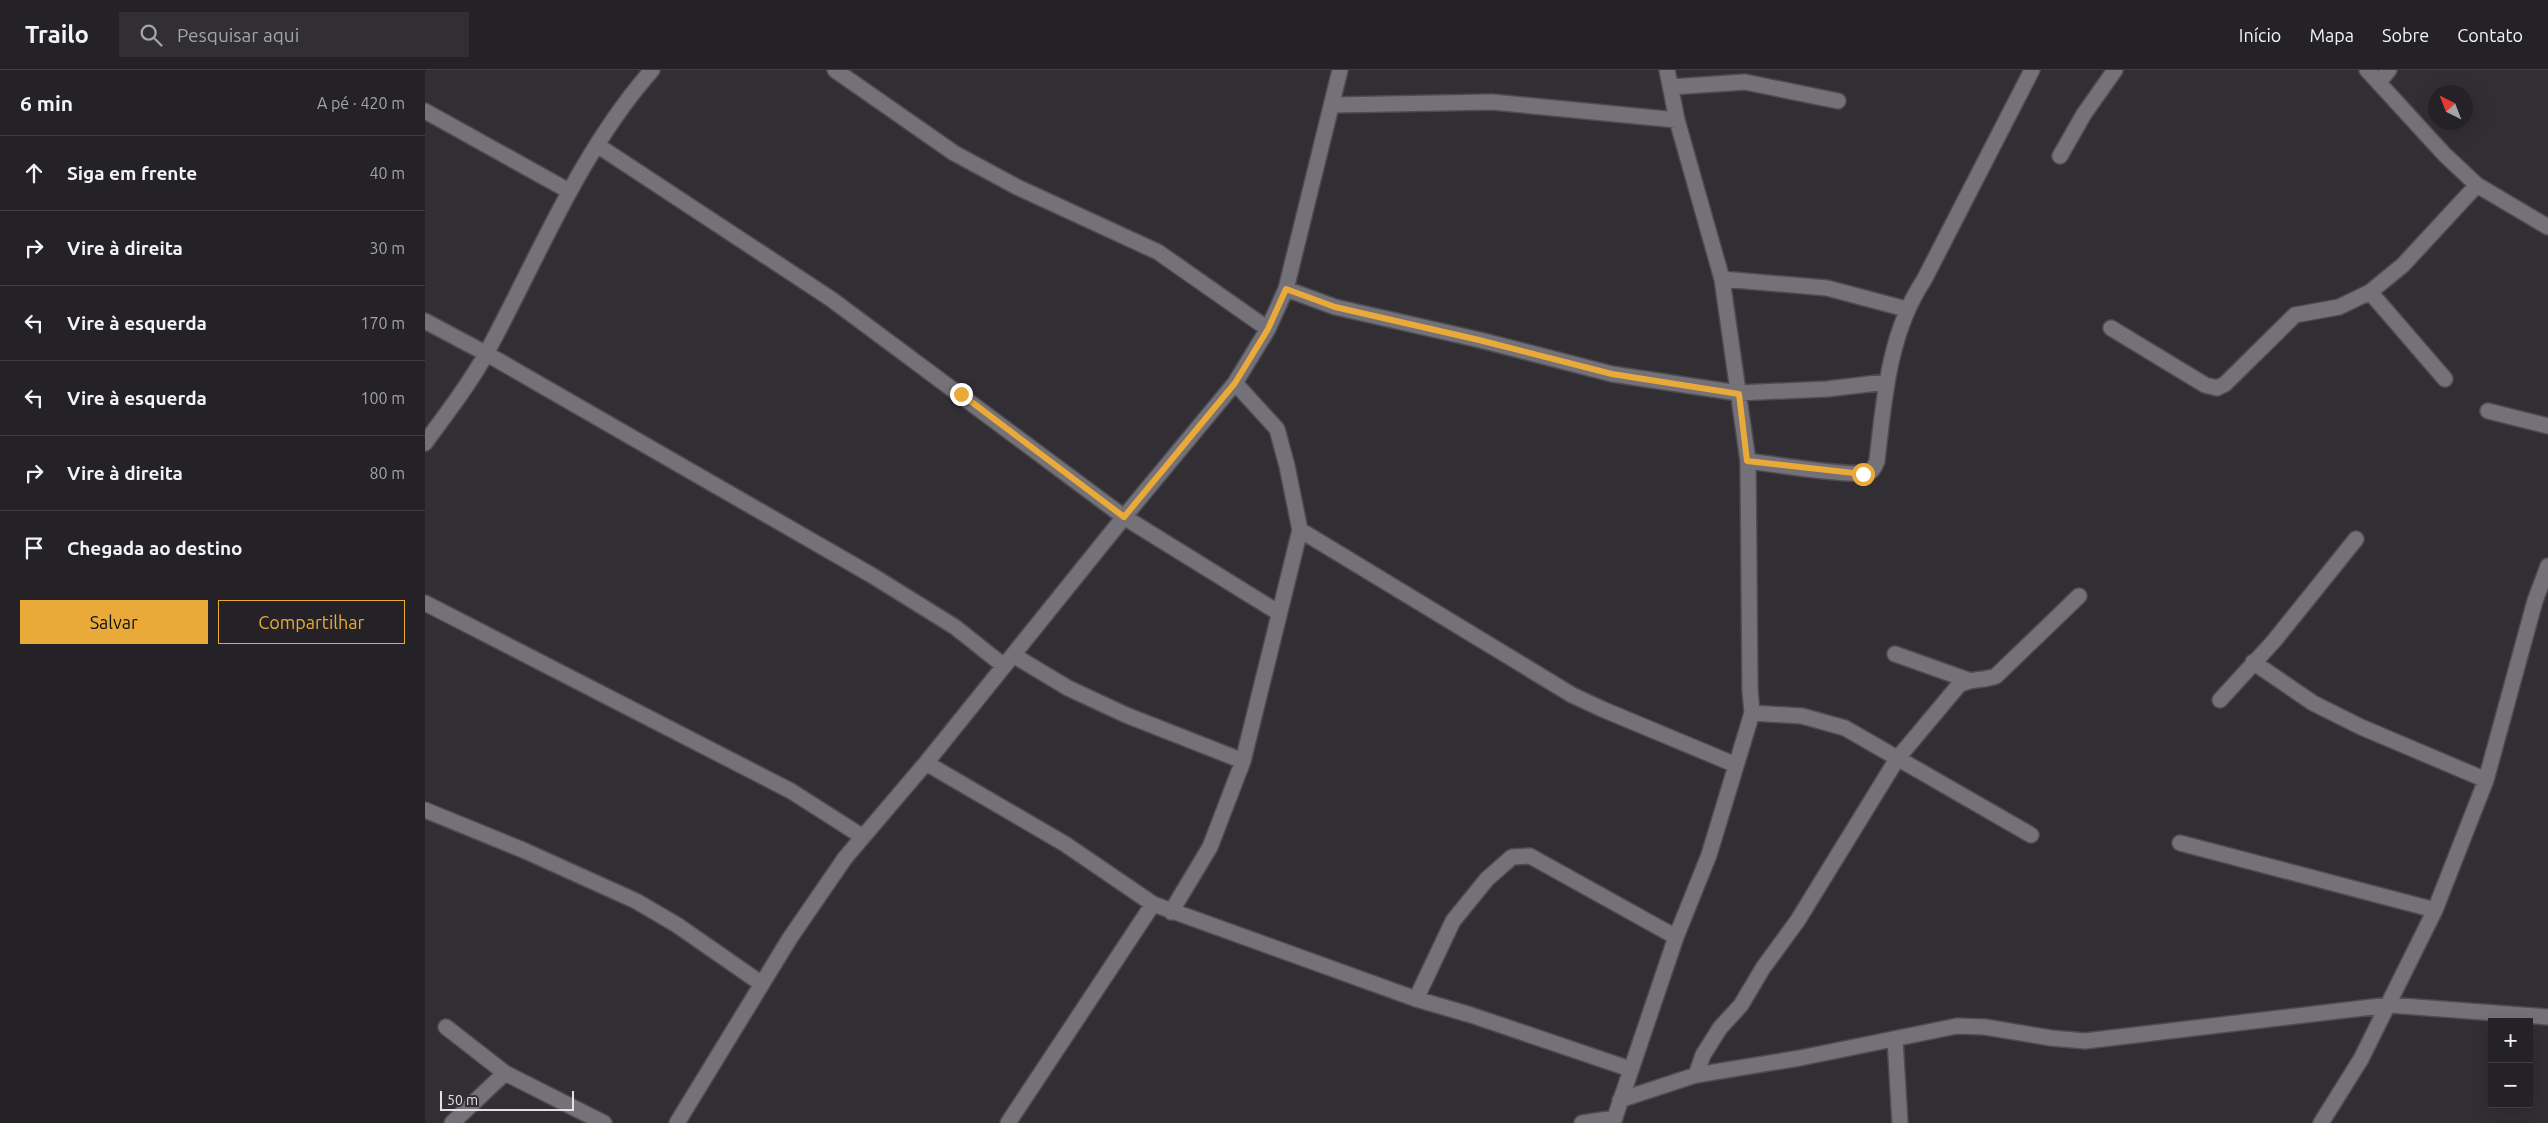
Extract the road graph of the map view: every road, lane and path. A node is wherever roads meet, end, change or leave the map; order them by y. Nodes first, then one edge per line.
1 (652, 70) edge
2 (835, 70) edge
3 (1341, 70) edge
4 (1667, 70) edge
5 (2032, 70) edge
6 (2115, 70) edge
7 (2367, 70) edge
8 (2389, 70) edge
9 (2379, 82) junction
10 (1671, 87) junction
11 (1838, 100) dead end
12 (1333, 105) junction
13 (425, 110) edge
14 (1677, 120) junction
15 (597, 145) junction
16 (2060, 156) dead end
17 (2477, 185) junction
18 (569, 191) junction
19 (2548, 227) edge
20 (1722, 279) junction
21 (1286, 289) junction
22 (2370, 292) junction
23 (1906, 309) junction
24 (425, 321) edge
25 (2111, 328) dead end
26 (1268, 329) junction
27 (487, 354) junction
28 (2445, 379) dead end
29 (1887, 382) junction
30 (1235, 383) junction
31 (1739, 394) junction
32 (2488, 411) dead end
33 (2548, 426) edge
34 (425, 443) edge
35 (1747, 461) junction
36 (1124, 517) junction
37 (1300, 530) junction
38 (2356, 539) dead end
39 (2548, 566) edge
40 (2079, 596) dead end
41 (425, 603) edge
42 (1279, 613) junction
43 (1895, 654) dead end
44 (1009, 660) junction
45 (2253, 662) junction
46 (1968, 680) junction
47 (2219, 700) dead end
48 (1752, 713) junction
49 (1897, 758) junction
50 (1243, 761) junction
51 (926, 763) junction
52 (1736, 765) junction
53 (2486, 780) junction
54 (425, 810) edge
55 (2031, 835) dead end
56 (863, 837) junction
57 (2180, 843) dead end
58 (1153, 904) junction
59 (2435, 910) junction
60 (1171, 912) junction
61 (1676, 937) junction
62 (762, 984) junction
63 (1416, 999) junction
64 (2389, 1005) junction
65 (2548, 1017) edge
66 (446, 1027) dead end
67 (1895, 1039) junction
68 (1630, 1070) junction
69 (505, 1073) junction
70 (1695, 1075) junction
71 (1620, 1100) junction
72 (1614, 1120) edge
73 (452, 1123) edge
74 (604, 1123) edge
75 (677, 1123) edge
76 (1008, 1123) edge
77 (1582, 1123) edge
78 (1900, 1123) edge
79 (2321, 1123) edge

1 - 15 street
2 - 26 street
3 - 12 street
4 - 10 street
5 - 23 street
6 - 16 street
7 - 9 street
8 - 9 street
9 - 17 street
10 - 11 street
10 - 14 street
12 - 14 street
12 - 21 street
13 - 18 street
14 - 20 street
15 - 18 street
15 - 36 street
17 - 19 street
17 - 22 street
18 - 27 street
20 - 23 street
20 - 31 street
21 - 26 street
21 - 31 street
22 - 25 street
22 - 28 street
23 - 29 street
24 - 27 street
26 - 30 street
27 - 34 street
27 - 44 street
29 - 31 street
29 - 35 street
30 - 36 street
30 - 37 street
31 - 35 street
32 - 33 street
35 - 48 street
36 - 42 street
36 - 44 street
37 - 42 street
37 - 52 street
38 - 45 street
39 - 53 street
40 - 46 street
41 - 56 street
42 - 50 street
43 - 46 street
44 - 50 street
44 - 51 street
45 - 47 street
45 - 53 street
46 - 49 street
48 - 49 street
48 - 52 street
49 - 55 street
49 - 70 street
50 - 60 street
51 - 56 street
51 - 58 street
52 - 61 street
53 - 59 street
54 - 62 street
56 - 62 street
57 - 59 street
58 - 60 street
58 - 76 street
59 - 64 street
60 - 63 street
61 - 63 street
61 - 68 street
62 - 75 street
63 - 68 street
64 - 65 street
64 - 67 street
64 - 79 street
66 - 69 street
67 - 70 street
67 - 78 street
68 - 71 street
69 - 73 street
69 - 74 street
70 - 71 street
71 - 72 street
72 - 77 street

